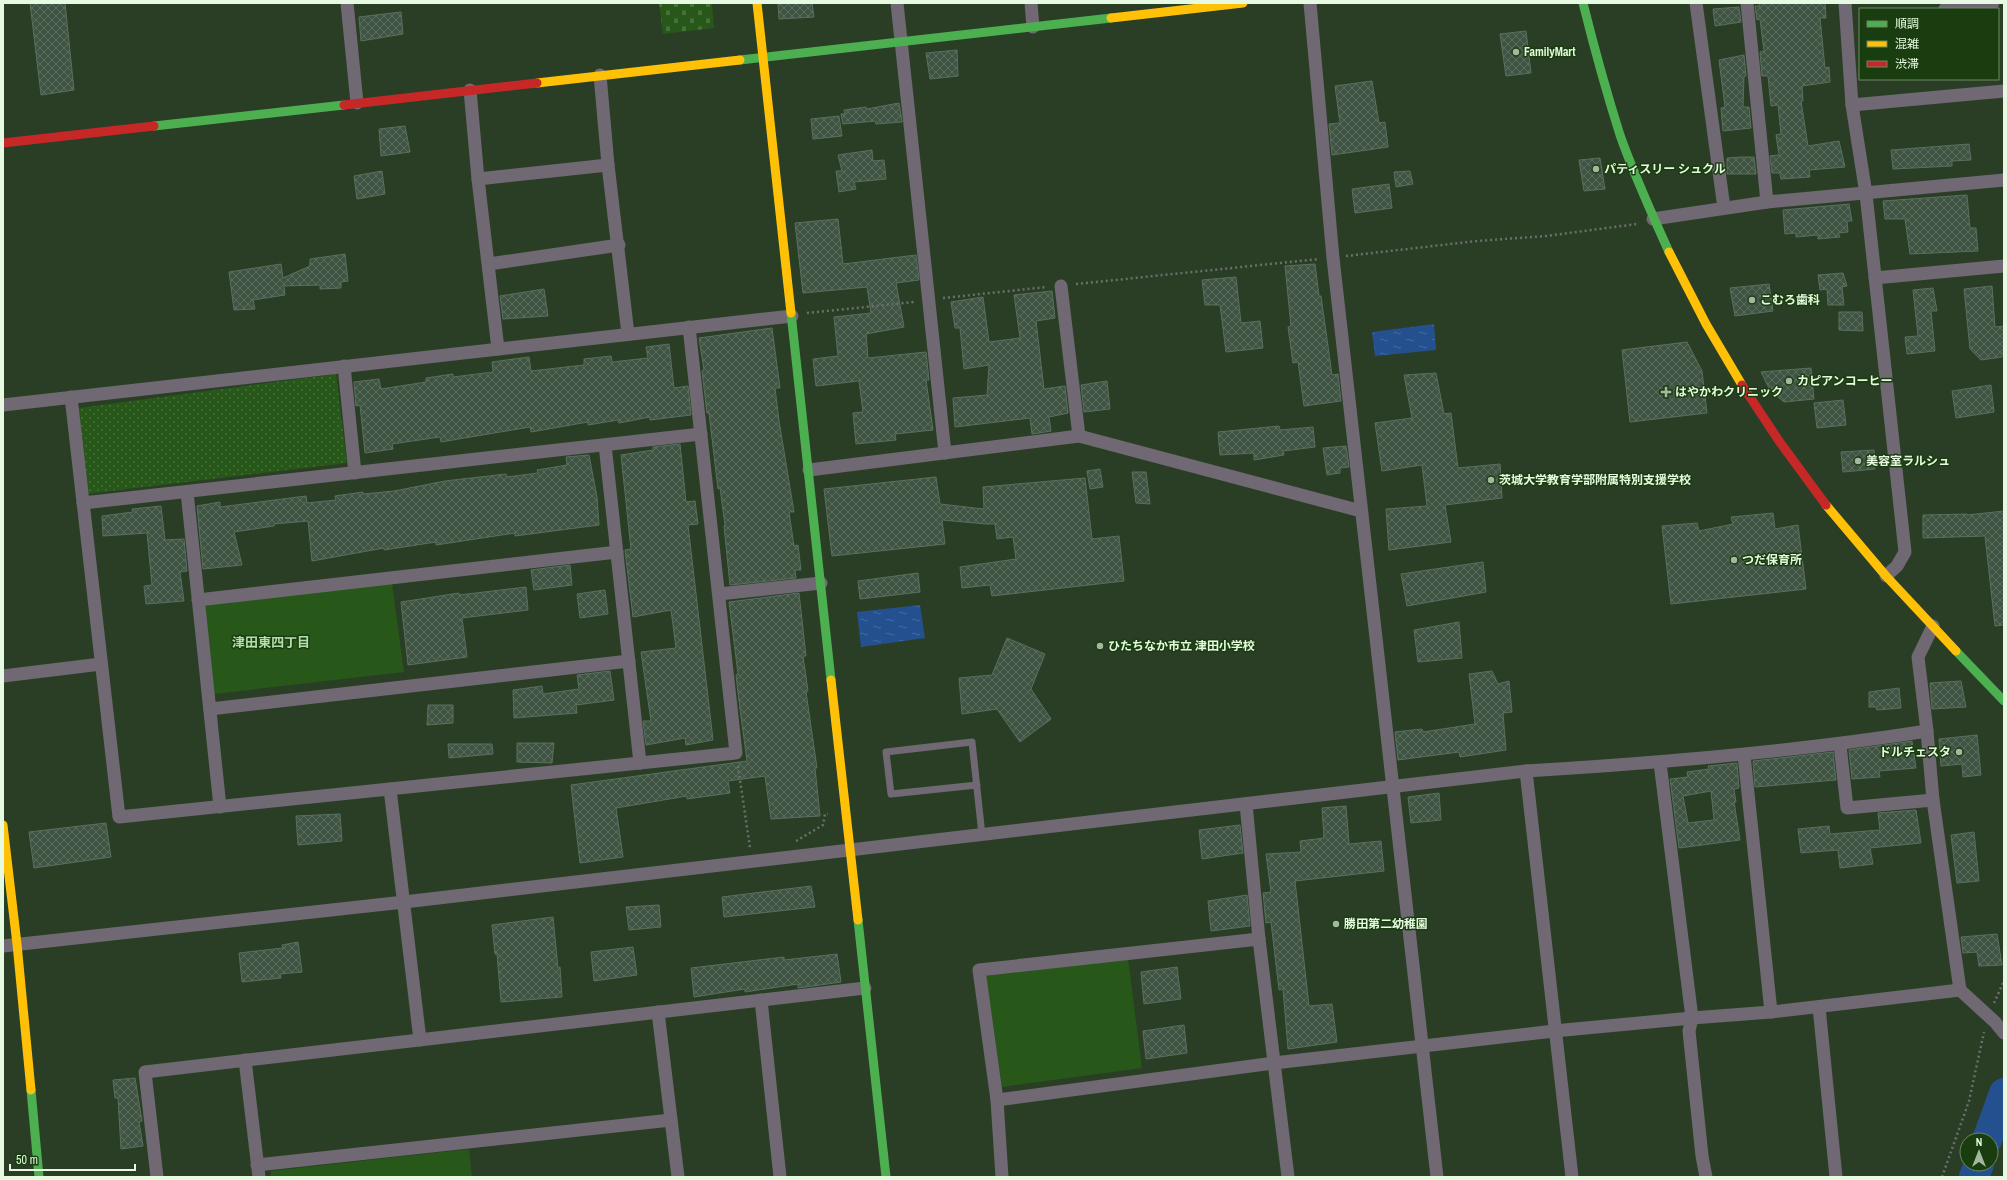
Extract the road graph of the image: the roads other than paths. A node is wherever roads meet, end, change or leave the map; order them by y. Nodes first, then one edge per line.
1 (347, 3) edge
2 (757, 3) edge
3 (897, 3) edge
4 (1031, 3) edge
5 (1243, 3) edge
6 (1310, 3) edge
7 (1583, 3) edge
8 (1696, 3) edge
9 (1747, 3) edge
10 (1845, 3) edge
11 (1993, 3) edge
12 (1953, 8) edge
13 (1854, 20) edge
14 (1034, 27) junction
15 (901, 41) junction
16 (762, 57) junction
17 (600, 75) junction
18 (470, 90) junction
19 (2004, 91) edge
20 (357, 103) junction
21 (1852, 105) junction
22 (3, 143) edge
23 (608, 165) junction
24 (478, 179) junction
25 (2004, 180) edge
26 (1866, 194) junction
27 (1767, 202) junction
28 (1724, 208) junction
29 (1653, 219) junction
30 (618, 245) junction
31 (489, 264) junction
32 (2004, 266) edge
33 (1875, 278) junction
34 (1061, 286) dead end
35 (792, 316) junction
36 (689, 327) junction
37 (628, 334) junction
38 (498, 349) junction
39 (344, 366) junction
40 (71, 397) junction
41 (3, 405) edge
42 (701, 434) junction
43 (1079, 436) junction
44 (605, 445) junction
45 (945, 453) junction
46 (809, 470) junction
47 (355, 473) junction
48 (187, 492) junction
49 (83, 503) junction
50 (1361, 511) junction
51 (617, 552) junction
52 (1886, 576) junction
53 (821, 583) junction
54 (719, 594) junction
55 (198, 600) junction
56 (1933, 626) junction
57 (629, 661) junction
58 (102, 664) junction
59 (3, 676) edge
60 (2004, 701) edge
61 (210, 710) junction
62 (1927, 731) junction
63 (1840, 745) junction
64 (1744, 755) junction
65 (640, 763) junction
66 (1660, 763) junction
67 (1526, 771) junction
68 (977, 785) junction
69 (1393, 787) junction
70 (390, 789) junction
71 (1933, 800) junction
72 (1246, 804) junction
73 (220, 807) junction
74 (3, 825) edge
75 (982, 835) junction
76 (849, 851) junction
77 (6, 875) edge
78 (404, 902) junction
79 (1259, 939) junction
80 (17, 944) junction
81 (3, 946) edge
82 (865, 988) junction
83 (1960, 990) junction
84 (761, 1000) junction
85 (1819, 1007) junction
86 (658, 1012) junction
87 (1771, 1012) junction
88 (1692, 1018) junction
89 (1554, 1031) junction
90 (2004, 1033) edge
91 (420, 1040) junction
92 (1422, 1046) junction
93 (245, 1060) junction
94 (1274, 1063) junction
95 (997, 1100) junction
96 (671, 1120) junction
97 (258, 1171) edge
98 (39, 1177) edge
99 (157, 1177) edge
100 (678, 1177) edge
101 (780, 1177) edge
102 (886, 1177) edge
103 (1002, 1177) edge
104 (1288, 1177) edge
105 (1437, 1177) edge
106 (1572, 1177) edge
107 (1706, 1177) edge
108 (1836, 1177) edge

1 - 20 street
2 - 16 street
3 - 15 street
4 - 14 street
5 - 14 street
6 - 50 street
7 - 29 street
8 - 28 street
9 - 27 street
10 - 13 street
11 - 12 street
13 - 21 street
14 - 15 street
15 - 16 street
15 - 45 street
16 - 17 street
16 - 35 street
17 - 18 street
17 - 23 street
18 - 20 street
18 - 24 street
19 - 21 street
20 - 22 street
21 - 26 street
23 - 24 street
23 - 30 street
24 - 31 street
25 - 26 street
26 - 27 street
26 - 33 street
27 - 28 street
28 - 29 street
29 - 52 street
30 - 31 street
30 - 37 street
31 - 38 street
32 - 33 street
33 - 52 street
34 - 43 street
35 - 36 street
35 - 46 street
36 - 37 street
36 - 42 street
37 - 38 street
38 - 39 street
39 - 40 street
39 - 47 street
40 - 41 street
40 - 49 street
42 - 44 street
42 - 54 street
43 - 45 street
43 - 50 street
44 - 47 street
44 - 51 street
45 - 46 street
46 - 53 street
47 - 48 street
48 - 49 street
48 - 55 street
49 - 58 street
50 - 69 street
51 - 55 street
51 - 57 street
52 - 56 street
53 - 54 street
53 - 76 street
54 - 65 street
55 - 61 street
56 - 60 street
56 - 62 street
57 - 61 street
57 - 65 street
58 - 59 street
58 - 73 street
61 - 73 street
62 - 63 street
62 - 71 street
63 - 64 street
63 - 71 street
64 - 66 street
64 - 87 street
65 - 70 street
66 - 67 street
66 - 88 street
67 - 69 street
67 - 89 street
68 - 68 lane
68 - 75 lane
69 - 72 street
69 - 92 street
70 - 73 street
70 - 78 street
71 - 83 street
72 - 75 street
72 - 79 street
74 - 77 street
75 - 76 street
76 - 78 street
76 - 82 street
77 - 80 street
78 - 80 street
78 - 91 street
79 - 94 street
79 - 95 street
80 - 81 street
80 - 98 street
82 - 84 street
82 - 102 street
83 - 85 street
83 - 90 street
84 - 86 street
84 - 101 street
85 - 87 street
85 - 108 street
86 - 91 street
86 - 96 street
87 - 88 street
88 - 89 street
88 - 107 street
89 - 92 street
89 - 106 street
91 - 93 street
92 - 94 street
92 - 105 street
93 - 97 street
93 - 99 street
94 - 95 street
94 - 104 street
95 - 103 street
96 - 97 street
96 - 100 street

